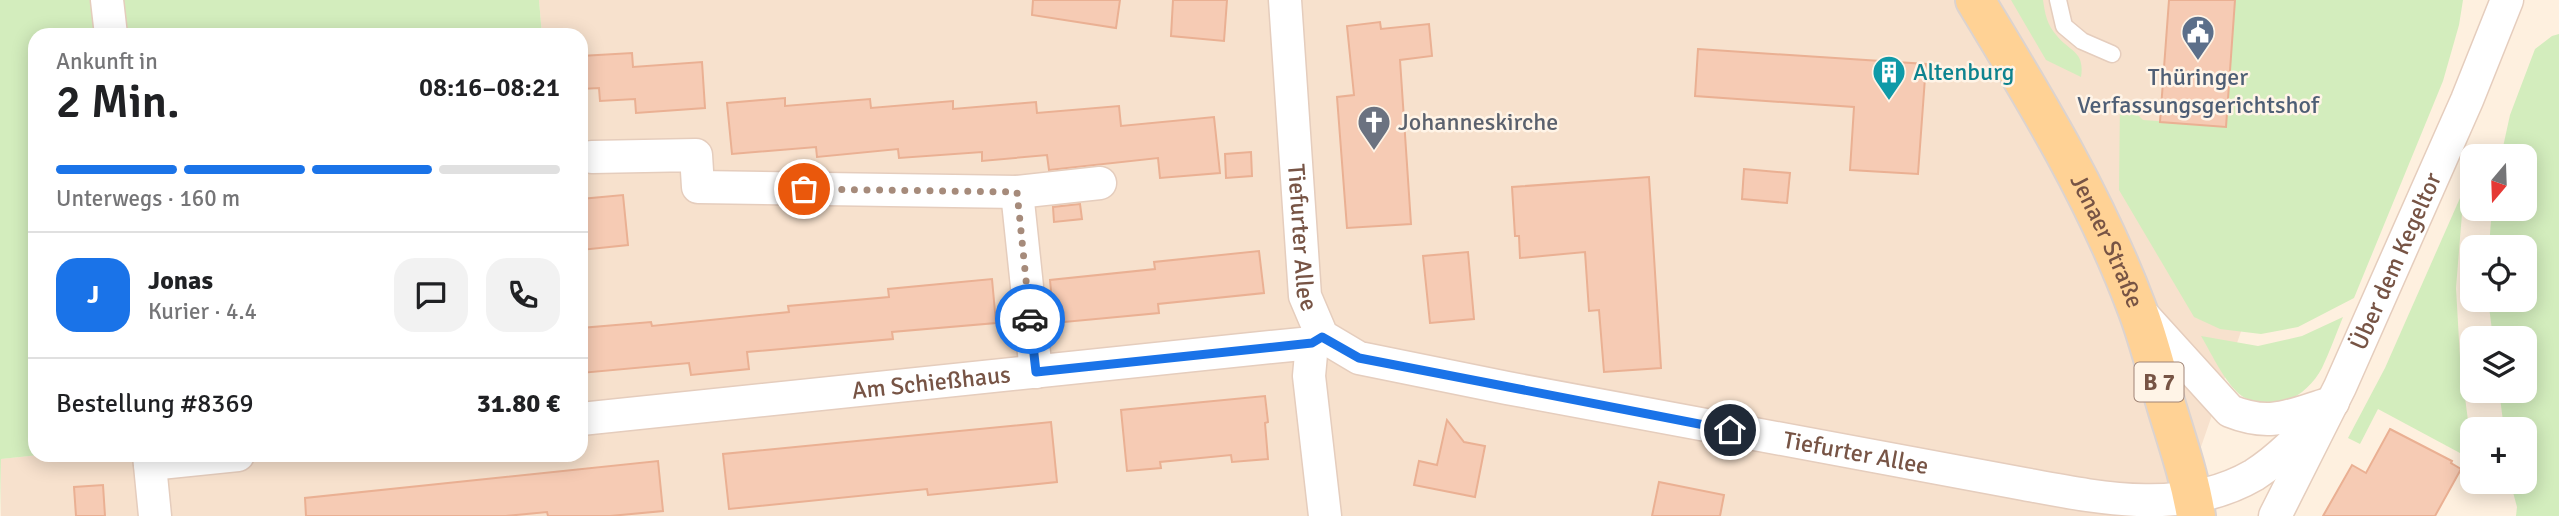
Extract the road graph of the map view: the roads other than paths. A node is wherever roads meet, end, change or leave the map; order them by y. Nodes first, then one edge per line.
1 (107, 0) edge
2 (1285, 0) edge
3 (1975, 0) edge
4 (2058, 0) edge
5 (2512, 1) edge
6 (110, 28) edge
7 (2112, 54) dead end
8 (593, 157) dead end
9 (1100, 183) dead end
10 (1017, 192) junction
11 (2138, 309) junction
12 (1317, 340) junction
13 (1036, 372) junction
14 (2333, 402) junction
15 (588, 418) edge
16 (150, 462) edge
17 (2097, 507) edge
18 (2195, 508) edge
19 (155, 516) edge
20 (1325, 516) edge
21 (2275, 516) edge

1 - 6 street
2 - 12 street, Tiefurter Allee
3 - 11 main road, Jenaer Straße / B 7
4 - 7 lane
5 - 14 street, Über dem Kegeltor
8 - 10 street
9 - 10 street
10 - 13 street
11 - 14 street
11 - 18 main road, Jenaer Straße / B 7
12 - 13 street, Am Schießhaus
12 - 17 street, Tiefurter Allee
12 - 20 street
13 - 15 street, Am Schießhaus
14 - 18 street, Über dem Kegeltor
14 - 21 street, Über dem Kegeltor
16 - 19 street
17 - 18 street, Tiefurter Allee

